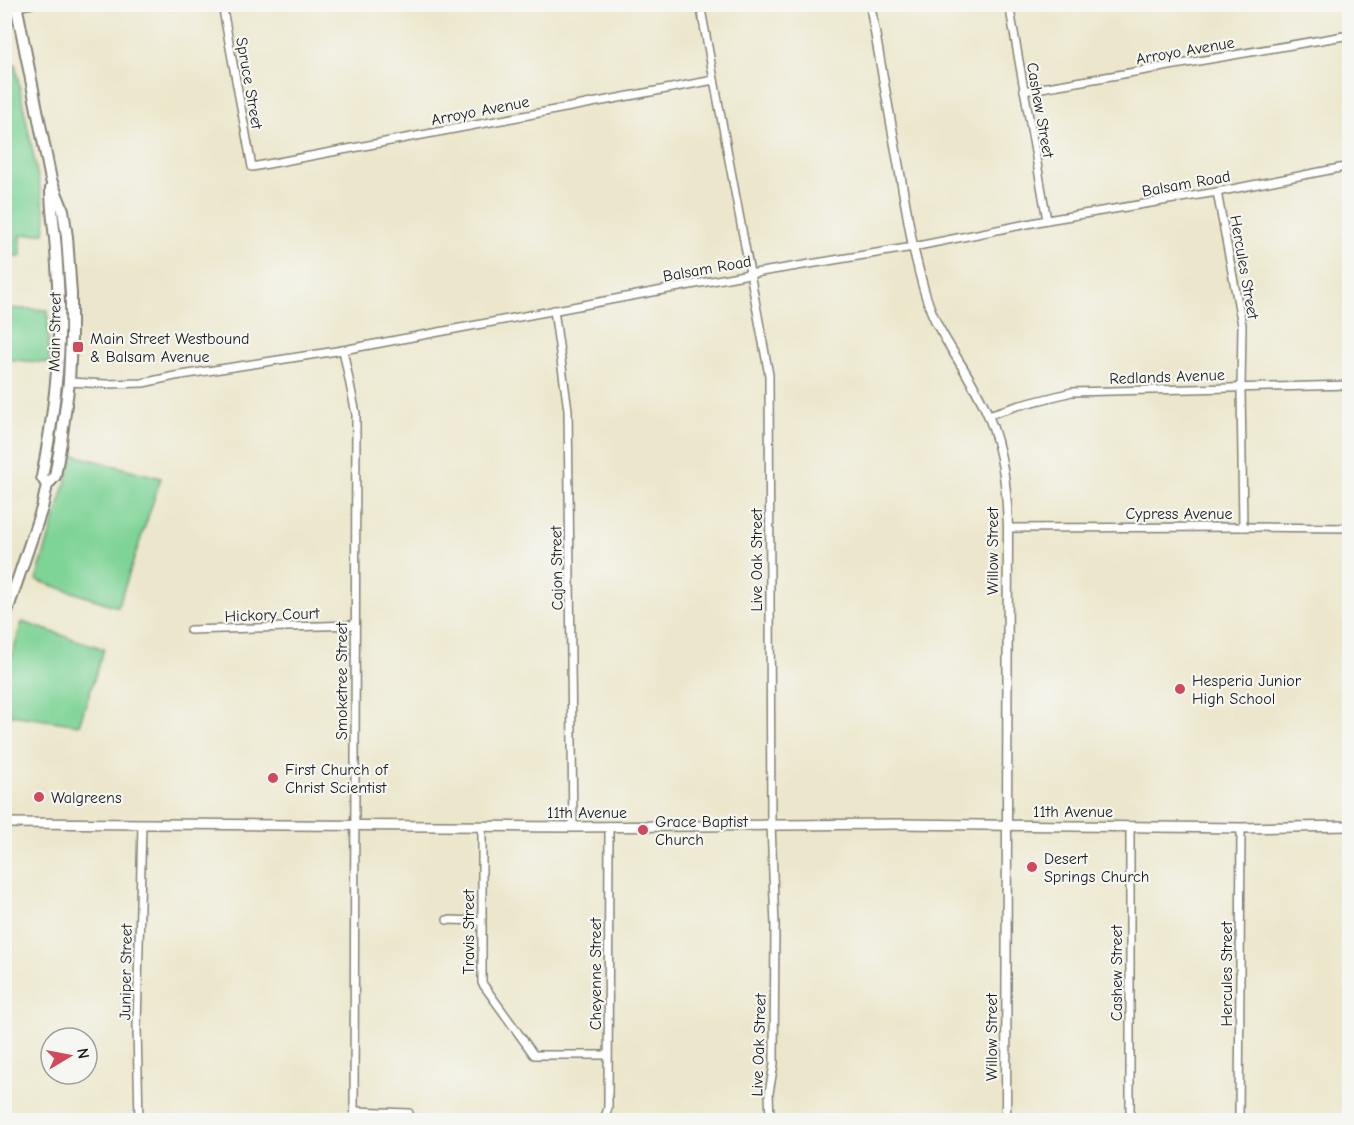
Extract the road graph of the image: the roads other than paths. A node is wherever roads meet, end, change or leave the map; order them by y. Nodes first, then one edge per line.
1 (32, 4) edge
2 (222, 4) edge
3 (700, 4) edge
4 (870, 4) edge
5 (1009, 4) edge
6 (16, 6) edge
7 (1350, 35) edge
8 (714, 80) junction
9 (1024, 91) junction
10 (1349, 166) edge
11 (252, 167) joint
12 (50, 179) junction
13 (1217, 192) junction
14 (1047, 220) junction
15 (914, 247) junction
16 (749, 274) junction
17 (59, 305) junction
18 (554, 310) junction
19 (343, 350) junction
20 (69, 382) junction
21 (1350, 385) edge
22 (1241, 388) junction
23 (988, 416) junction
24 (47, 485) junction
25 (1243, 526) junction
26 (1008, 528) junction
27 (1350, 528) edge
28 (4, 620) edge
29 (354, 625) junction
30 (190, 630) dead end
31 (4, 823) edge
32 (142, 824) junction
33 (771, 824) junction
34 (354, 826) junction
35 (482, 826) junction
36 (609, 826) junction
37 (1007, 826) junction
38 (1130, 826) junction
39 (1350, 826) edge
40 (573, 827) junction
41 (1241, 828) junction
42 (447, 920) dead end
43 (481, 921) junction
44 (608, 1055) junction
45 (354, 1111) junction
46 (409, 1113) dead end
47 (139, 1120) edge
48 (354, 1120) edge
49 (604, 1120) edge
50 (770, 1120) edge
51 (1006, 1120) edge
52 (1130, 1120) edge
53 (1239, 1120) edge

1 - 6 street
2 - 11 street, Spruce Street
3 - 8 street, Live Oak Street
4 - 15 street, Willow Street
5 - 9 street, Cashew Street
6 - 12 main road, Main Street
7 - 9 street, Arroyo Avenue
8 - 11 street, Arroyo Avenue
8 - 16 street, Live Oak Street
9 - 14 street, Cashew Street
10 - 13 street, Balsam Road
12 - 17 main road, Main Street
12 - 20 main road, Main Street
13 - 14 street, Balsam Road
13 - 22 street, Hercules Street
14 - 15 street, Balsam Road
15 - 16 street, Balsam Road
15 - 23 street, Willow Street
16 - 18 street, Balsam Road
16 - 33 street, Live Oak Street
17 - 20 main road
17 - 24 main road, Main Street
18 - 19 street, Balsam Road
18 - 40 street, Cajon Street
19 - 20 street, Balsam Road
19 - 29 street, Smoketree Street
20 - 24 main road, Main Street
21 - 22 street, Redlands Avenue
22 - 23 street, Redlands Avenue
22 - 25 street, Hercules Street
23 - 26 street, Willow Street
24 - 28 main road, Main Street
25 - 26 street, Cypress Avenue
25 - 27 street, Cypress Avenue
26 - 37 street, Willow Street
29 - 30 street, Hickory Court
29 - 34 street, Smoketree Street
31 - 32 main road, 11th Avenue
32 - 34 main road, 11th Avenue
32 - 47 street, Juniper Street
33 - 36 main road, 11th Avenue
33 - 37 main road, 11th Avenue
33 - 50 street, Live Oak Street
34 - 35 main road, 11th Avenue
34 - 45 street, Smoketree Street
35 - 40 main road, 11th Avenue
35 - 43 street, Travis Street
36 - 40 main road, 11th Avenue
36 - 44 street, Cheyenne Street
37 - 38 main road, 11th Avenue
37 - 51 street, Willow Street
38 - 41 main road, 11th Avenue
38 - 52 street, Cashew Street
39 - 41 main road, 11th Avenue
41 - 53 street, Hercules Street
42 - 43 street
43 - 44 street, Travis Street
44 - 49 street, Cheyenne Street
45 - 46 street
45 - 48 street, Smoketree Street

